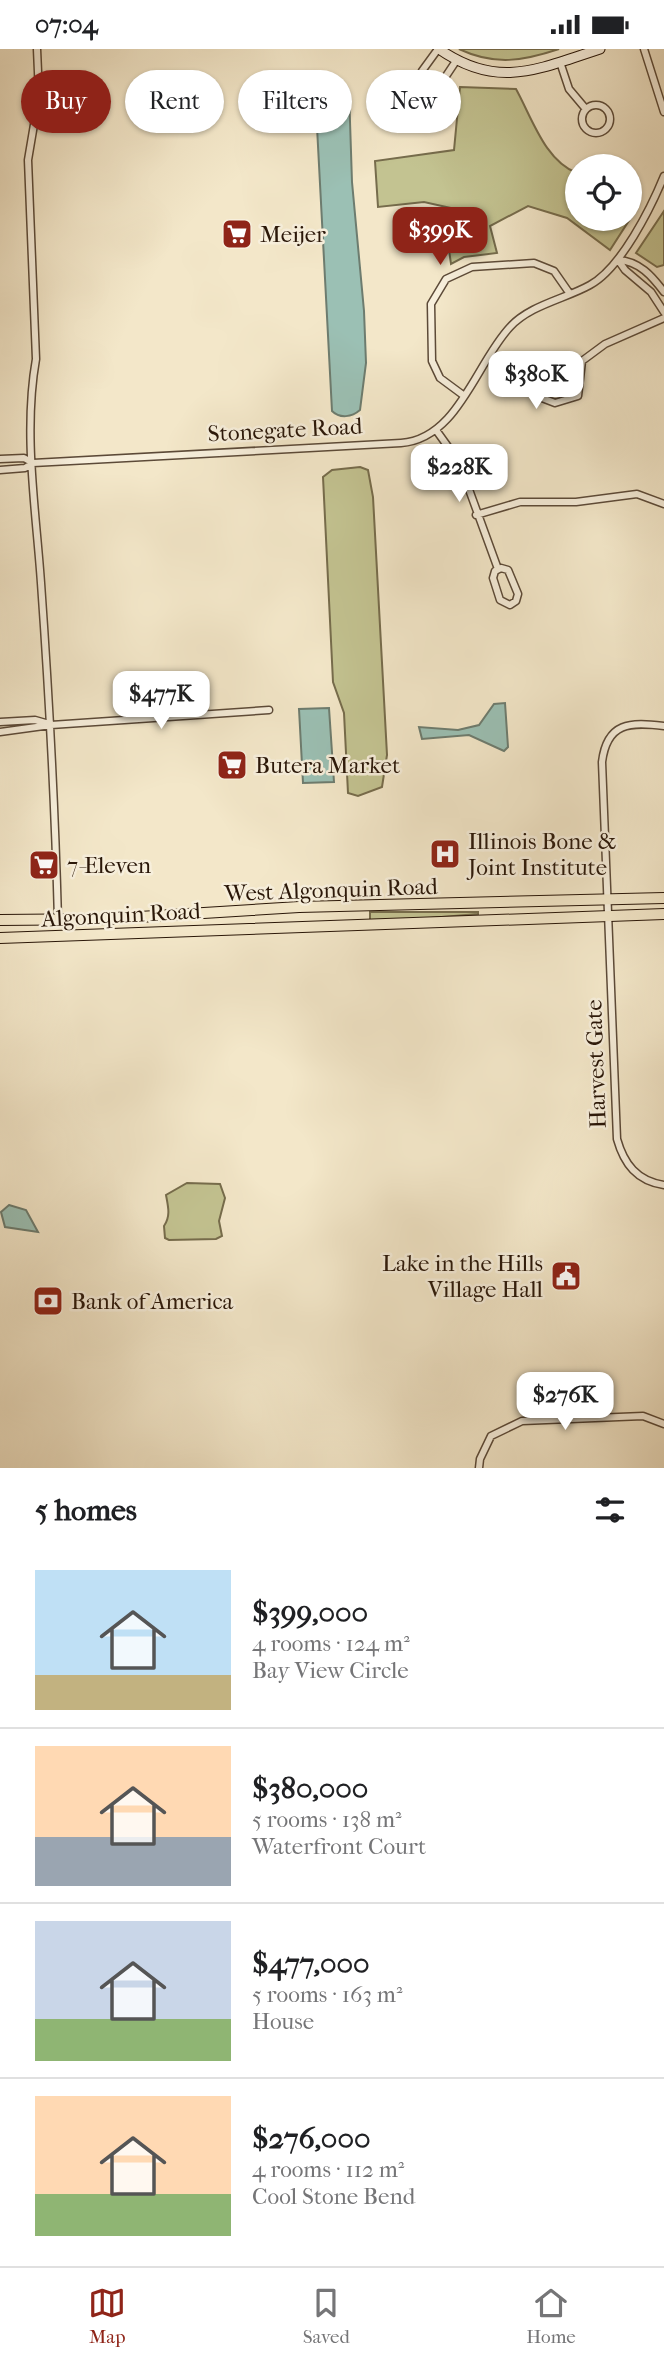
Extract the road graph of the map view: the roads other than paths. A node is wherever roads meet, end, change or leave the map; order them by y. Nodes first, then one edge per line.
1 (37, 49) edge
2 (439, 49) edge
3 (600, 49) edge
4 (644, 49) edge
5 (456, 61) junction
6 (560, 62) junction
7 (585, 108) junction
8 (664, 112) edge
9 (664, 176) edge
10 (618, 260) junction
11 (664, 292) edge
12 (570, 294) junction
13 (664, 312) edge
14 (664, 318) edge
15 (583, 361) junction
16 (463, 395) junction
17 (436, 430) junction
18 (0, 459) edge
19 (33, 463) junction
20 (0, 470) edge
21 (664, 504) edge
22 (476, 515) junction
23 (498, 569) junction
24 (269, 710) dead end
25 (0, 722) edge
26 (51, 725) junction
27 (664, 726) edge
28 (0, 732) edge
29 (664, 898) edge
30 (606, 900) junction
31 (664, 914) edge
32 (607, 916) junction
33 (0, 920) edge
34 (58, 920) junction
35 (0, 938) edge
36 (664, 1185) edge
37 (664, 1424) edge
38 (479, 1468) edge

1 - 19 street
2 - 5 street
2 - 5 street
3 - 6 street
4 - 8 street
5 - 6 street
6 - 7 street
7 - 7 street
9 - 10 street
10 - 11 street
10 - 12 street
10 - 13 street
12 - 16 street
12 - 16 street
14 - 15 street
15 - 15 street
16 - 17 street
17 - 19 street, Stonegate Road
17 - 22 street
18 - 19 street, Stonegate Road
19 - 20 street, Stonegate Road
19 - 26 street
21 - 22 street
22 - 23 street
23 - 23 street
24 - 26 street
25 - 26 street
26 - 28 street
26 - 34 street
27 - 30 street, Harvest Gate
29 - 30 main road, West Algonquin Road
30 - 32 street, Harvest Gate
30 - 34 main road, West Algonquin Road
31 - 32 main road, Algonquin Road
32 - 35 main road, Algonquin Road
32 - 36 street, Harvest Gate
33 - 34 main road, West Algonquin Road
37 - 38 street

